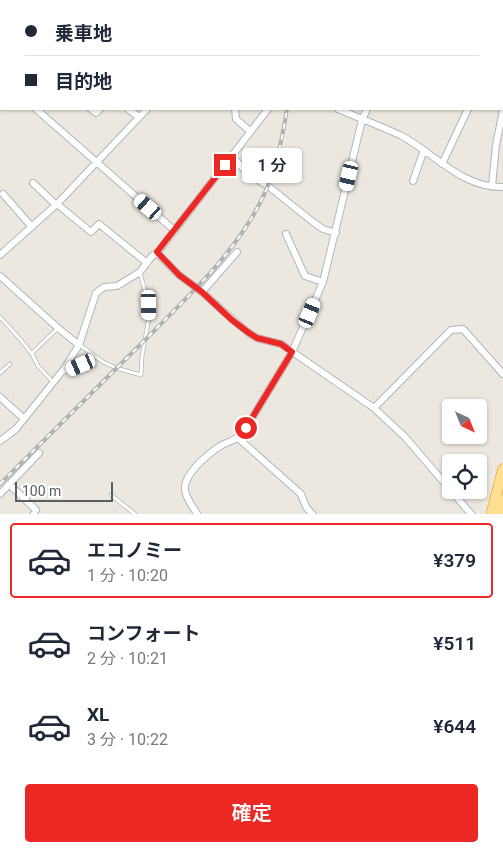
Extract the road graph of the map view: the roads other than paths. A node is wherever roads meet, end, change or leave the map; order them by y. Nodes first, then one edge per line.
1 (37, 110) edge
2 (129, 110) edge
3 (146, 110) edge
4 (234, 110) edge
5 (267, 110) edge
6 (340, 110) edge
7 (366, 110) edge
8 (468, 110) edge
9 (503, 110) edge
10 (139, 117) junction
11 (362, 120) junction
12 (250, 132) junction
13 (424, 150) junction
14 (232, 156) junction
15 (97, 162) junction
16 (442, 164) junction
17 (413, 181) dead end
18 (33, 183) dead end
19 (498, 187) edge
20 (3, 194) dead end
21 (57, 204) junction
22 (32, 227) junction
23 (174, 230) junction
24 (336, 233) junction
25 (286, 234) dead end
26 (157, 252) junction
27 (237, 252) dead end
28 (0, 255) edge
29 (147, 263) junction
30 (140, 272) junction
31 (0, 276) edge
32 (323, 282) junction
33 (202, 292) junction
34 (0, 316) edge
35 (58, 328) junction
36 (79, 345) junction
37 (33, 352) dead end
38 (292, 352) junction
39 (95, 357) junction
40 (10, 364) dead end
41 (0, 373) edge
42 (60, 374) junction
43 (503, 374) edge
44 (53, 382) junction
45 (0, 397) edge
46 (374, 408) junction
47 (24, 419) junction
48 (238, 438) junction
49 (0, 441) edge
50 (40, 453) dead end
51 (503, 469) edge
52 (10, 484) junction
53 (0, 494) edge
54 (111, 495) dead end
55 (503, 500) edge
56 (34, 513) edge
57 (136, 514) edge
58 (198, 514) edge
59 (313, 514) edge
60 (472, 514) edge
61 (491, 514) edge
62 (499, 514) edge

1 - 15 street
2 - 10 street
3 - 10 street
4 - 12 street
5 - 12 street
6 - 11 street
7 - 11 street
8 - 16 street
9 - 19 street
10 - 15 street
11 - 13 street
11 - 24 street
12 - 14 street
13 - 16 street
13 - 17 street
14 - 23 street
14 - 24 street
15 - 21 street
15 - 23 street
16 - 19 street
18 - 21 street
20 - 22 street
21 - 22 street
21 - 29 street
22 - 28 street
23 - 26 street
24 - 32 street
25 - 32 street
26 - 29 street
26 - 33 street
27 - 33 street
29 - 30 street
30 - 36 street
30 - 39 lane
31 - 35 street
32 - 38 street
33 - 38 street
34 - 44 lane
35 - 36 street
35 - 37 lane
36 - 39 lane
36 - 42 street
38 - 46 street
38 - 48 street
39 - 42 lane
40 - 41 lane
42 - 44 street
43 - 46 street
44 - 47 street
45 - 47 street
46 - 60 street
47 - 49 street
48 - 58 street
48 - 59 street
50 - 52 street
51 - 61 highway
52 - 53 street
52 - 56 street
54 - 57 lane
55 - 62 highway

